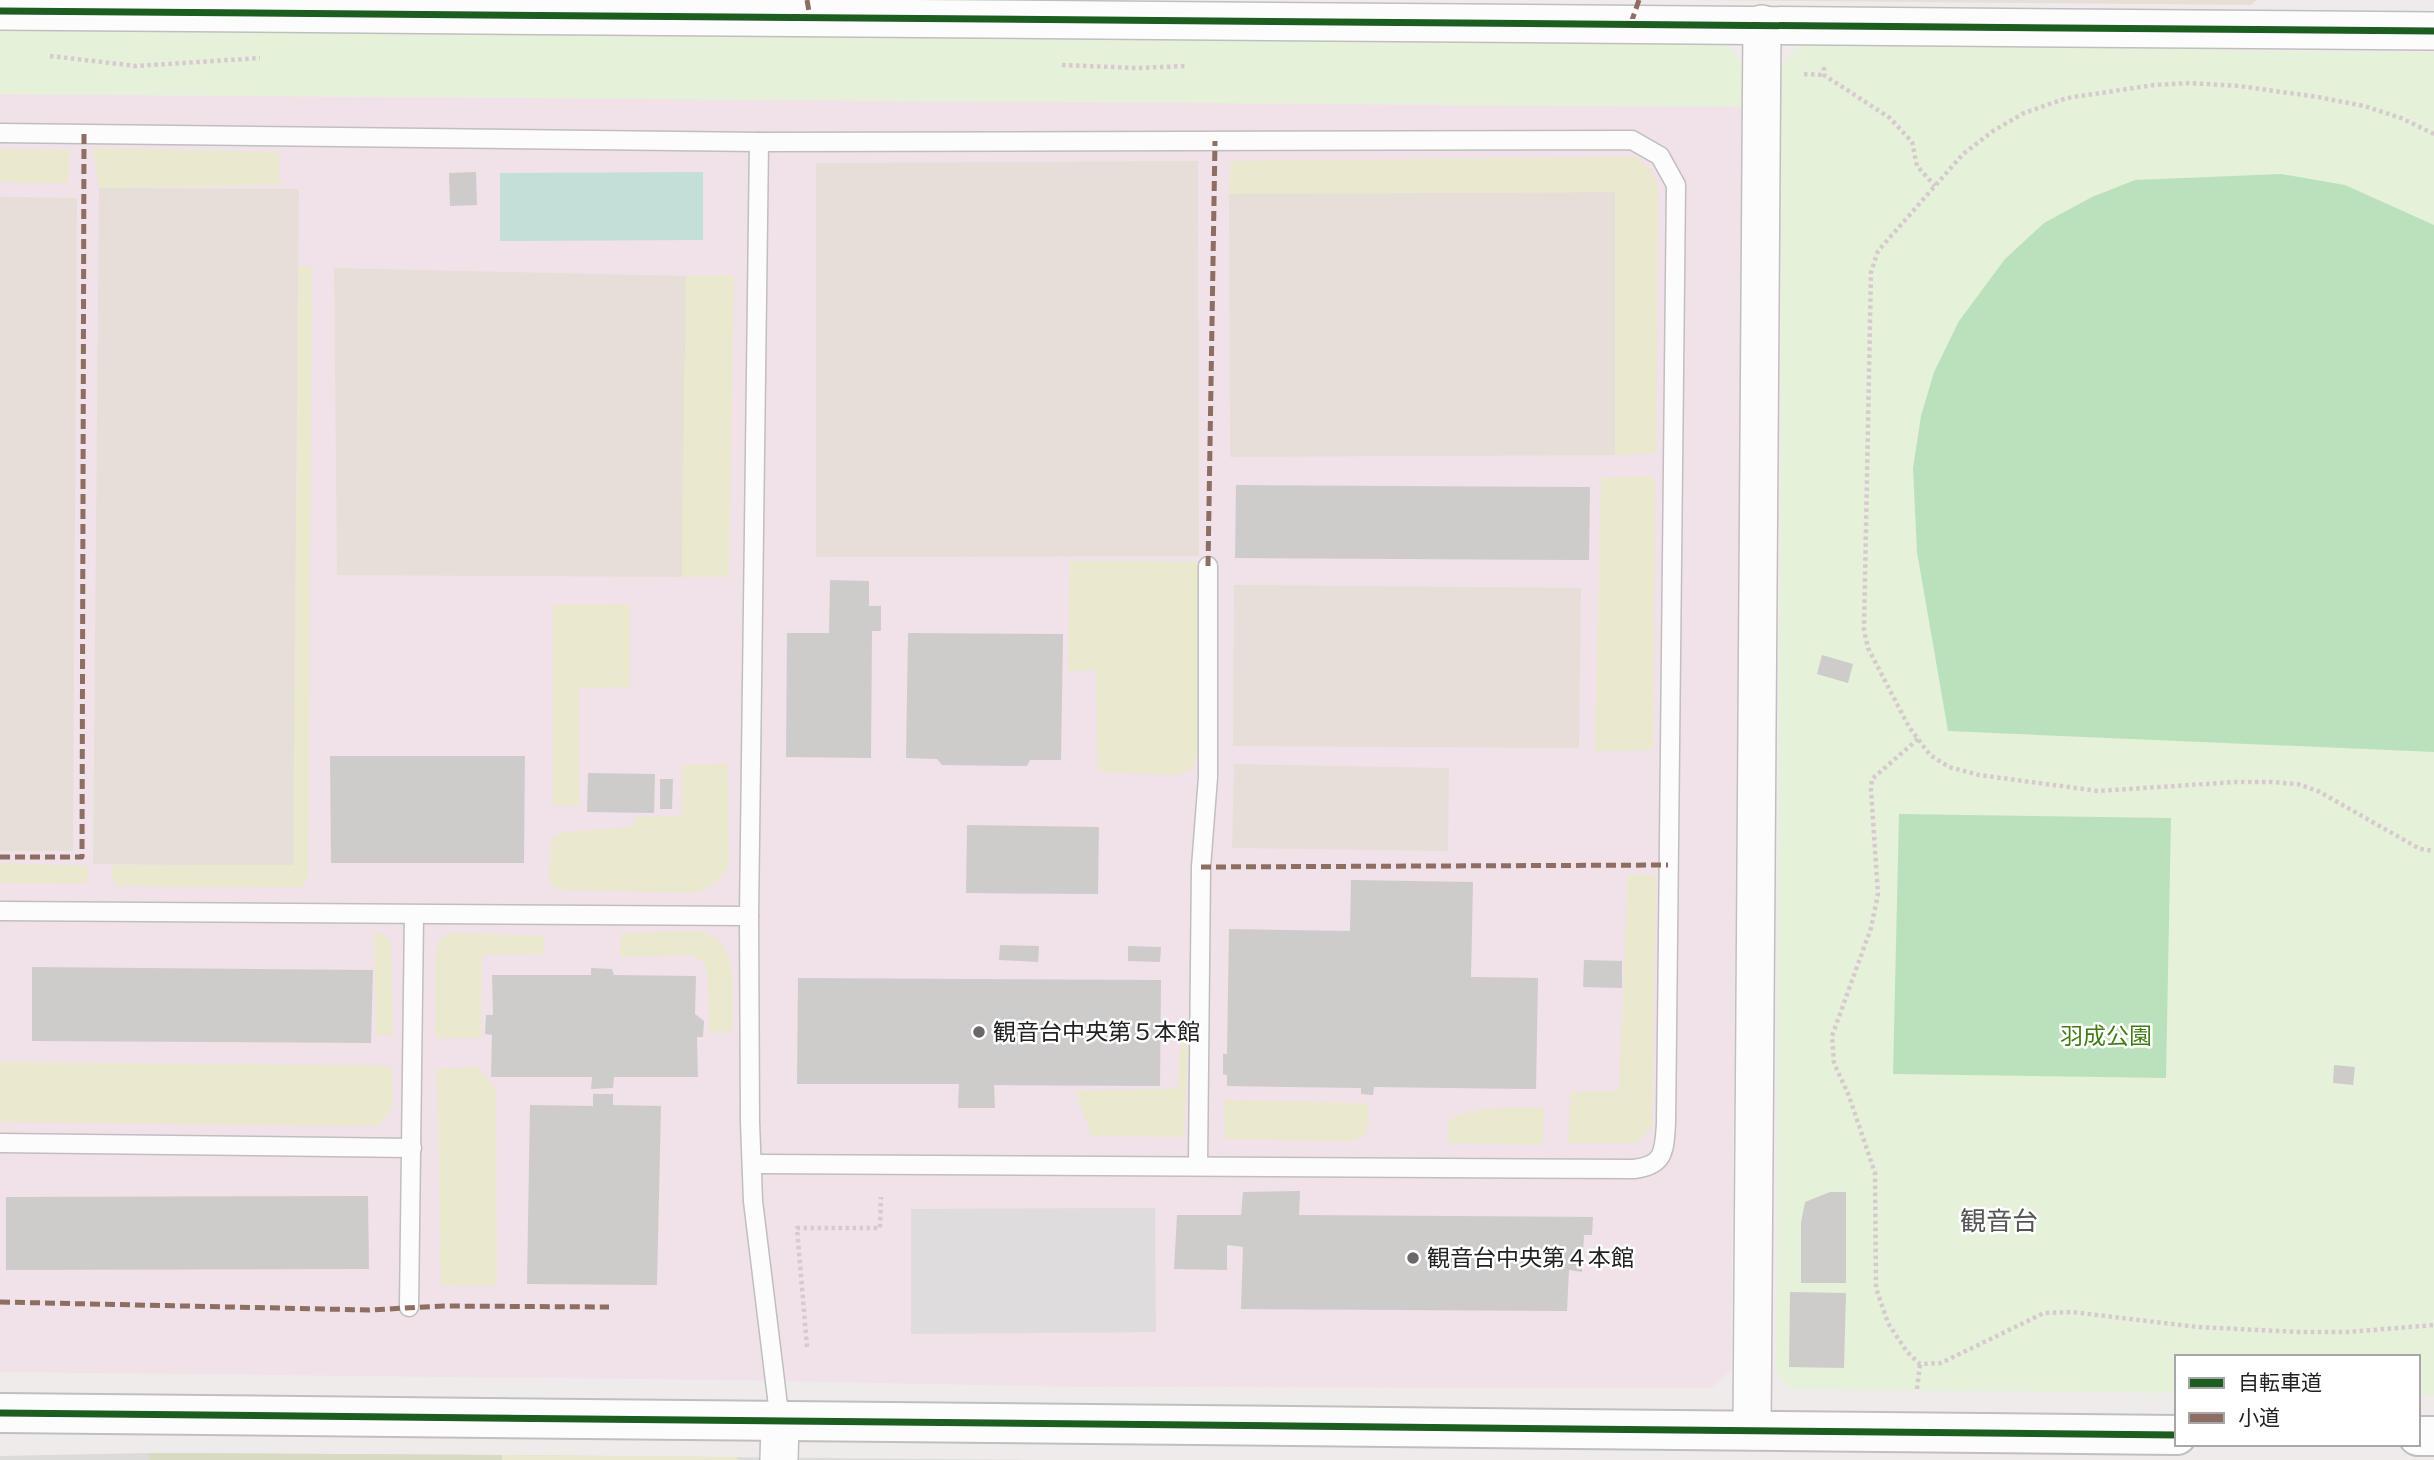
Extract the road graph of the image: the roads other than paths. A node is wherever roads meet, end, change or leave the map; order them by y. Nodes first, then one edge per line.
1 (0, 11) edge
2 (2278, 14) edge
3 (1762, 24) junction
4 (2434, 31) edge
5 (0, 133) edge
6 (759, 142) junction
7 (1208, 565) dead end
8 (0, 911) edge
9 (414, 915) junction
10 (749, 916) junction
11 (0, 1143) edge
12 (412, 1148) junction
13 (751, 1164) junction
14 (1198, 1166) junction
15 (409, 1307) dead end
16 (0, 1413) edge
17 (780, 1422) junction
18 (1752, 1431) junction
19 (2175, 1434) edge
20 (1973, 1446) edge
21 (779, 1460) edge

1 - 3 street
2 - 3 street
2 - 4 street
3 - 18 street
5 - 6 lane
6 - 10 lane
6 - 14 lane
7 - 14 lane
8 - 9 lane
9 - 10 lane
9 - 12 lane
10 - 13 lane
11 - 12 lane
12 - 15 lane
13 - 14 lane
13 - 17 lane
16 - 17 street
17 - 18 street
17 - 21 street
18 - 20 street
19 - 20 street

